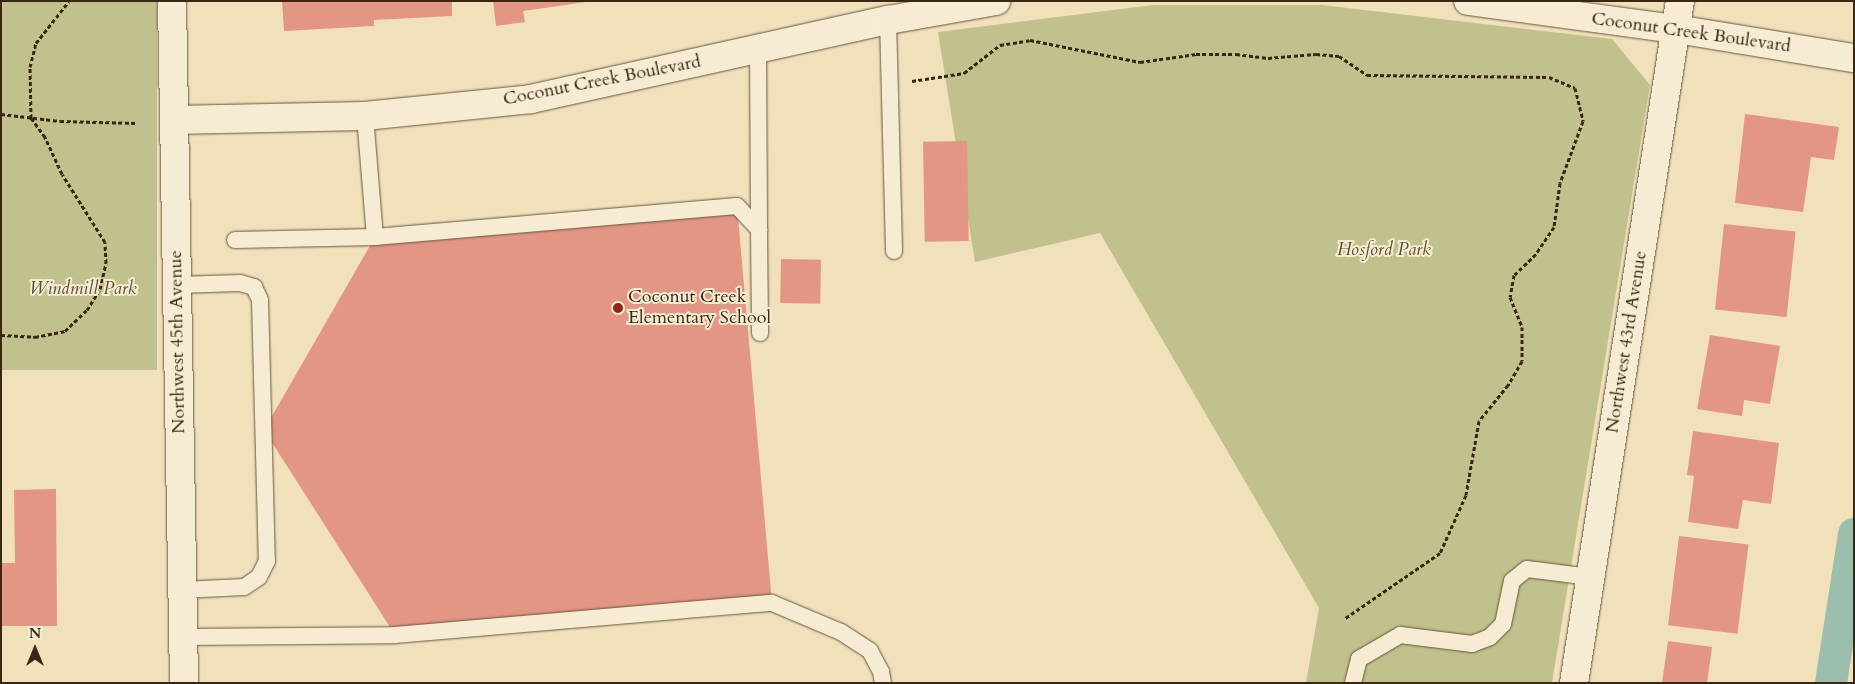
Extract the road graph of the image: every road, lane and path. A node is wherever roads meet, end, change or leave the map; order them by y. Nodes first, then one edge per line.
1 (69, 1) edge
2 (172, 1) edge
3 (996, 1) edge
4 (1468, 1) edge
5 (1680, 1) edge
6 (888, 20) junction
7 (1676, 29) junction
8 (758, 49) junction
9 (1854, 58) edge
10 (890, 85) junction
11 (1, 114) edge
12 (365, 116) junction
13 (31, 118) junction
14 (174, 120) junction
15 (137, 123) dead end
16 (759, 230) junction
17 (375, 237) junction
18 (235, 240) dead end
19 (894, 251) dead end
20 (177, 285) junction
21 (760, 332) dead end
22 (1, 335) edge
23 (1590, 577) junction
24 (182, 590) junction
25 (1344, 619) dead end
26 (183, 637) junction
27 (184, 683) edge
28 (883, 683) edge
29 (1353, 683) edge
30 (1574, 683) edge

1 - 13 path
2 - 14 street, Northwest 45th Avenue
3 - 6 street, Coconut Creek Boulevard
4 - 7 street, Coconut Creek Boulevard
5 - 7 street, Northwest 43rd Avenue
6 - 8 street, Coconut Creek Boulevard
6 - 10 lane
7 - 9 street, Coconut Creek Boulevard
7 - 23 street, Northwest 43rd Avenue
8 - 12 street, Coconut Creek Boulevard
8 - 16 lane
10 - 19 lane
10 - 25 path
11 - 13 path
12 - 14 street, Coconut Creek Boulevard
12 - 17 lane
13 - 15 path
13 - 22 path
14 - 20 street, Northwest 45th Avenue
16 - 17 lane
16 - 21 lane
17 - 18 lane
20 - 24 street, Northwest 45th Avenue
20 - 24 lane
23 - 29 lane
23 - 30 street, Northwest 43rd Avenue
24 - 26 street, Northwest 45th Avenue
26 - 27 street, Northwest 45th Avenue
26 - 28 lane

